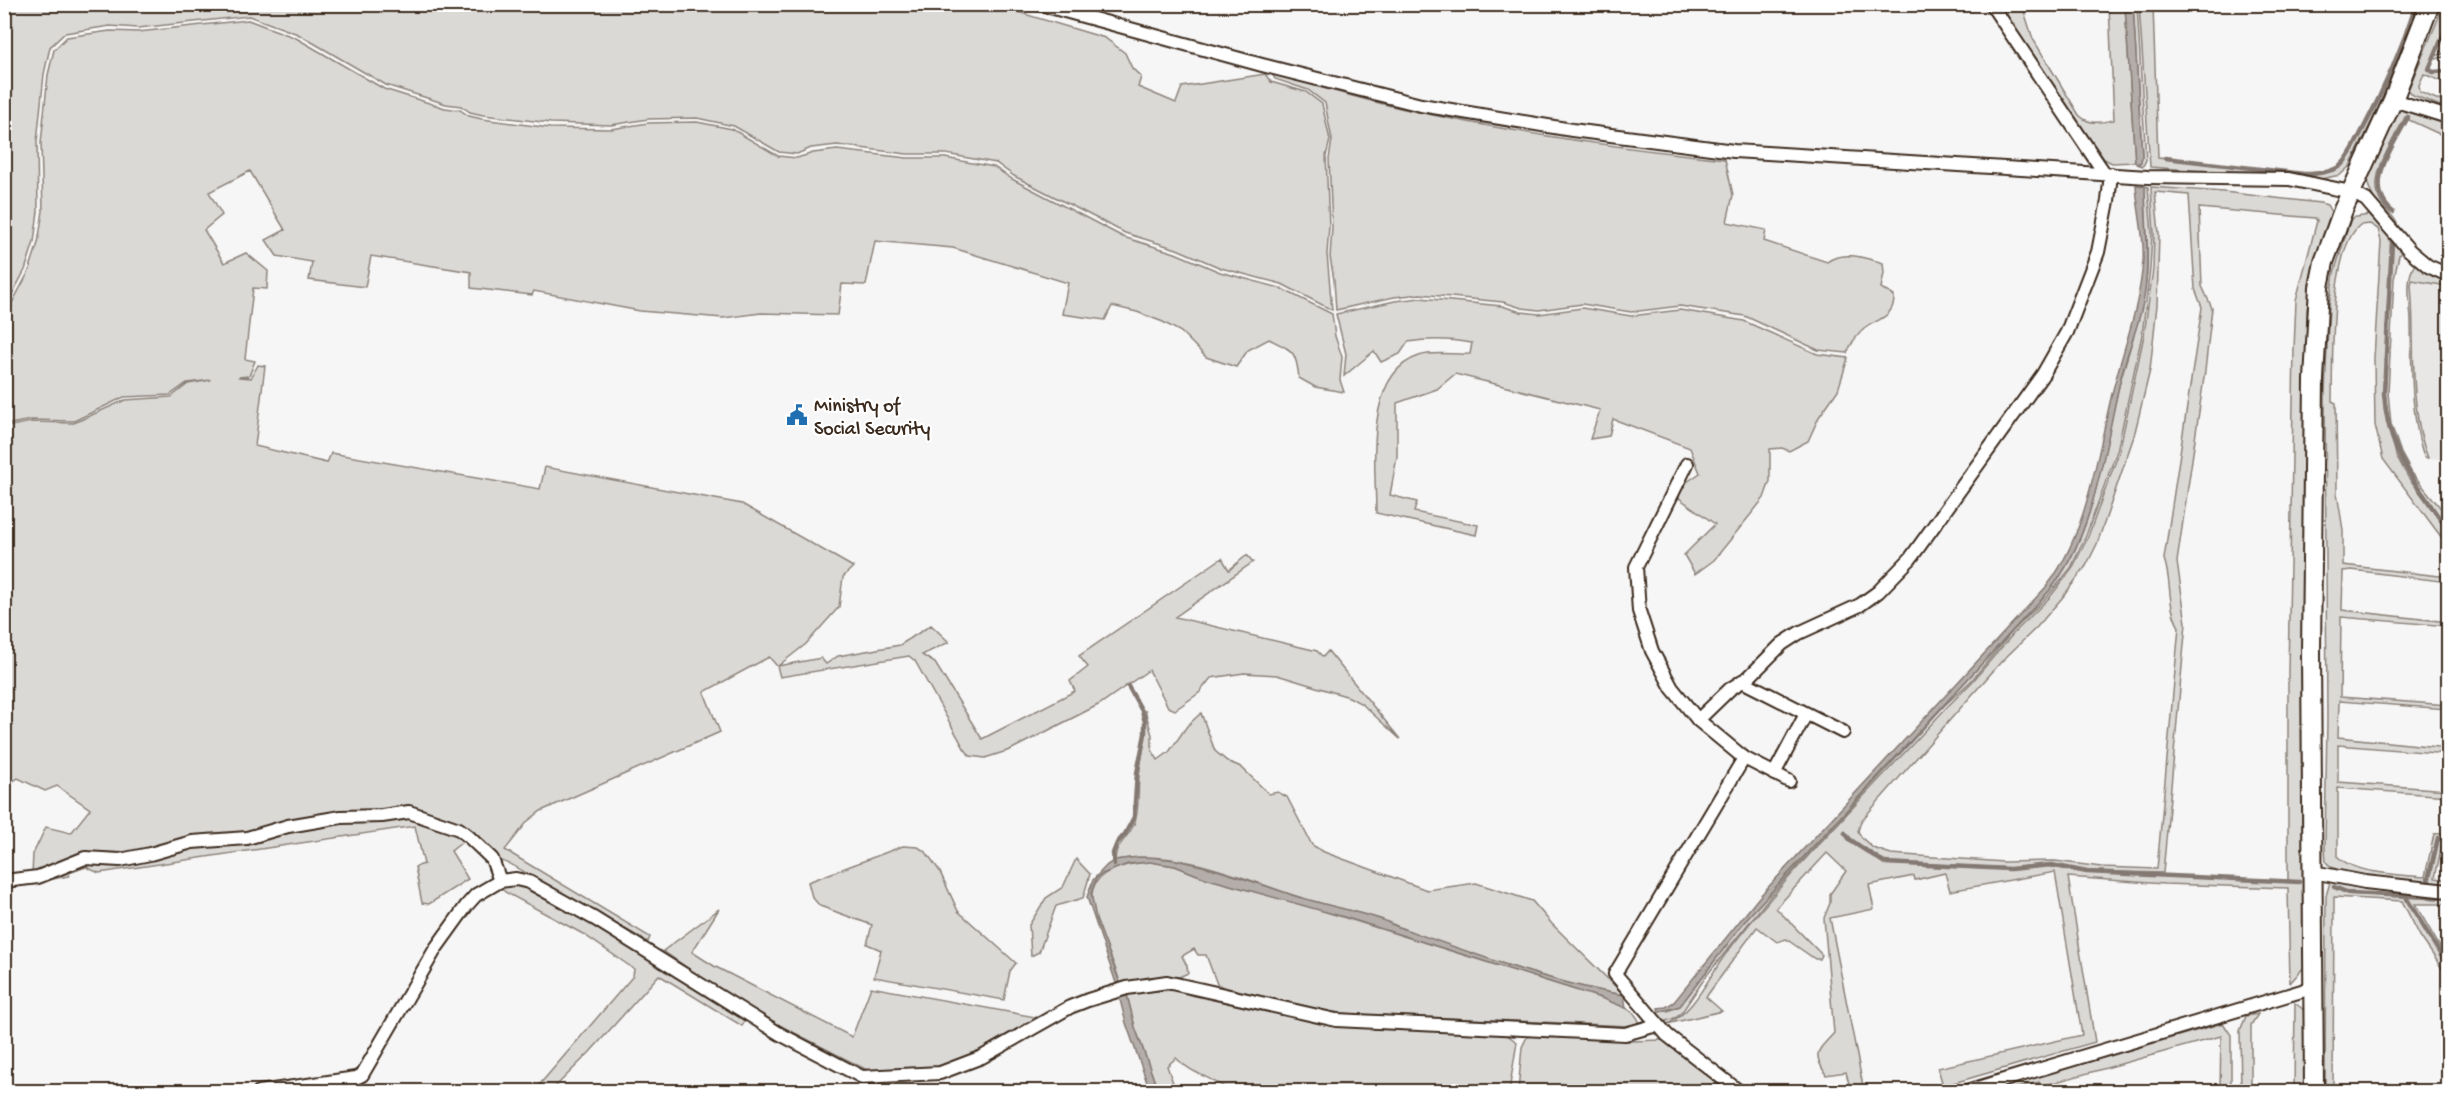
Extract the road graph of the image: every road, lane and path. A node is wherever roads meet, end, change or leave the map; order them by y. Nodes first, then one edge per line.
1 (1039, 4) edge
2 (1991, 4) edge
3 (2430, 4) edge
4 (2393, 100) junction
5 (2448, 117) edge
6 (2108, 174) junction
7 (2351, 192) junction
8 (2448, 275) edge
9 (1687, 464) dead end
10 (1742, 681) junction
11 (1806, 714) junction
12 (1698, 720) junction
13 (1843, 732) dead end
14 (1744, 758) junction
15 (1774, 774) junction
16 (1789, 781) dead end
17 (2313, 872) junction
18 (4, 880) edge
19 (500, 881) junction
20 (2448, 891) edge
21 (2315, 987) junction
22 (1657, 1025) junction
23 (260, 1092) edge
24 (1740, 1092) edge
25 (1964, 1092) edge
26 (2314, 1092) edge

1 - 6 street
2 - 6 street
3 - 4 main road
4 - 5 street
4 - 7 main road
6 - 7 street
6 - 10 street
7 - 8 street
7 - 17 main road
9 - 12 street
10 - 11 street
10 - 12 street
11 - 13 street
11 - 15 street
12 - 14 street
14 - 15 street
14 - 22 street
15 - 16 street
17 - 20 street
17 - 21 main road
18 - 19 street
19 - 22 street
19 - 23 street
21 - 25 street
21 - 26 main road
22 - 24 street

